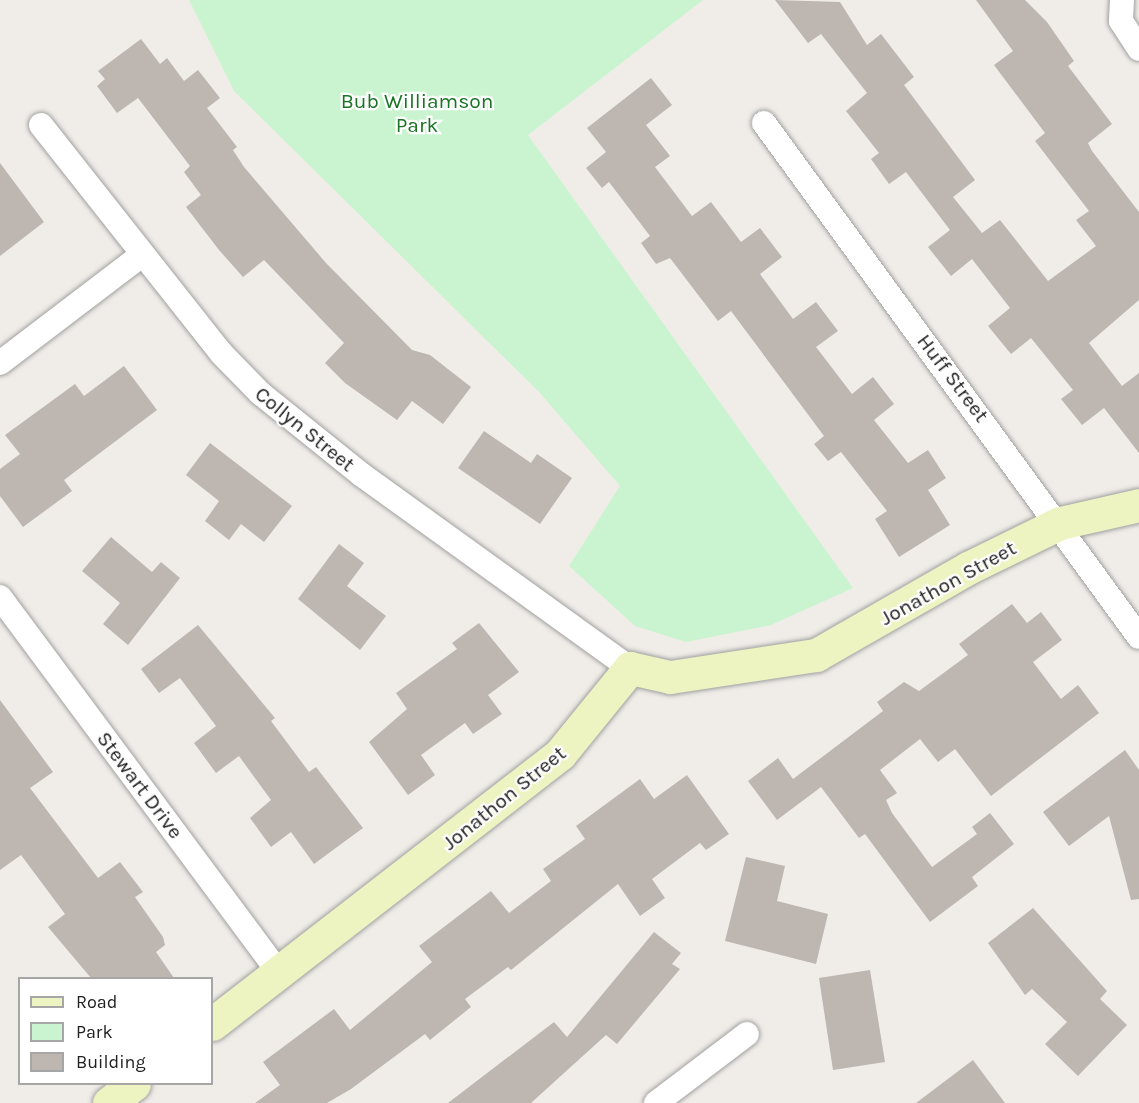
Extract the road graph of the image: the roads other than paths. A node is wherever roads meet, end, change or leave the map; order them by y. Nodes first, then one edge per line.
1 (1122, 0) edge
2 (1139, 49) edge
3 (764, 123) dead end
4 (41, 125) dead end
5 (142, 255) junction
6 (0, 363) edge
7 (1139, 505) edge
8 (1060, 523) junction
9 (0, 597) edge
10 (1139, 637) edge
11 (630, 668) junction
12 (279, 972) junction
13 (213, 1023) edge
14 (747, 1034) dead end
15 (132, 1085) edge
16 (109, 1103) edge
17 (656, 1103) edge

1 - 2 street
3 - 8 street, Huff Street
4 - 5 street, Collyn Street
5 - 6 street
5 - 11 street, Collyn Street
7 - 8 street, Jonathon Street
8 - 10 street, Huff Street
8 - 11 street, Jonathon Street
9 - 12 street, Stewart Drive
11 - 12 street, Jonathon Street
12 - 13 street, Jonathon Street
14 - 17 street
15 - 16 street

